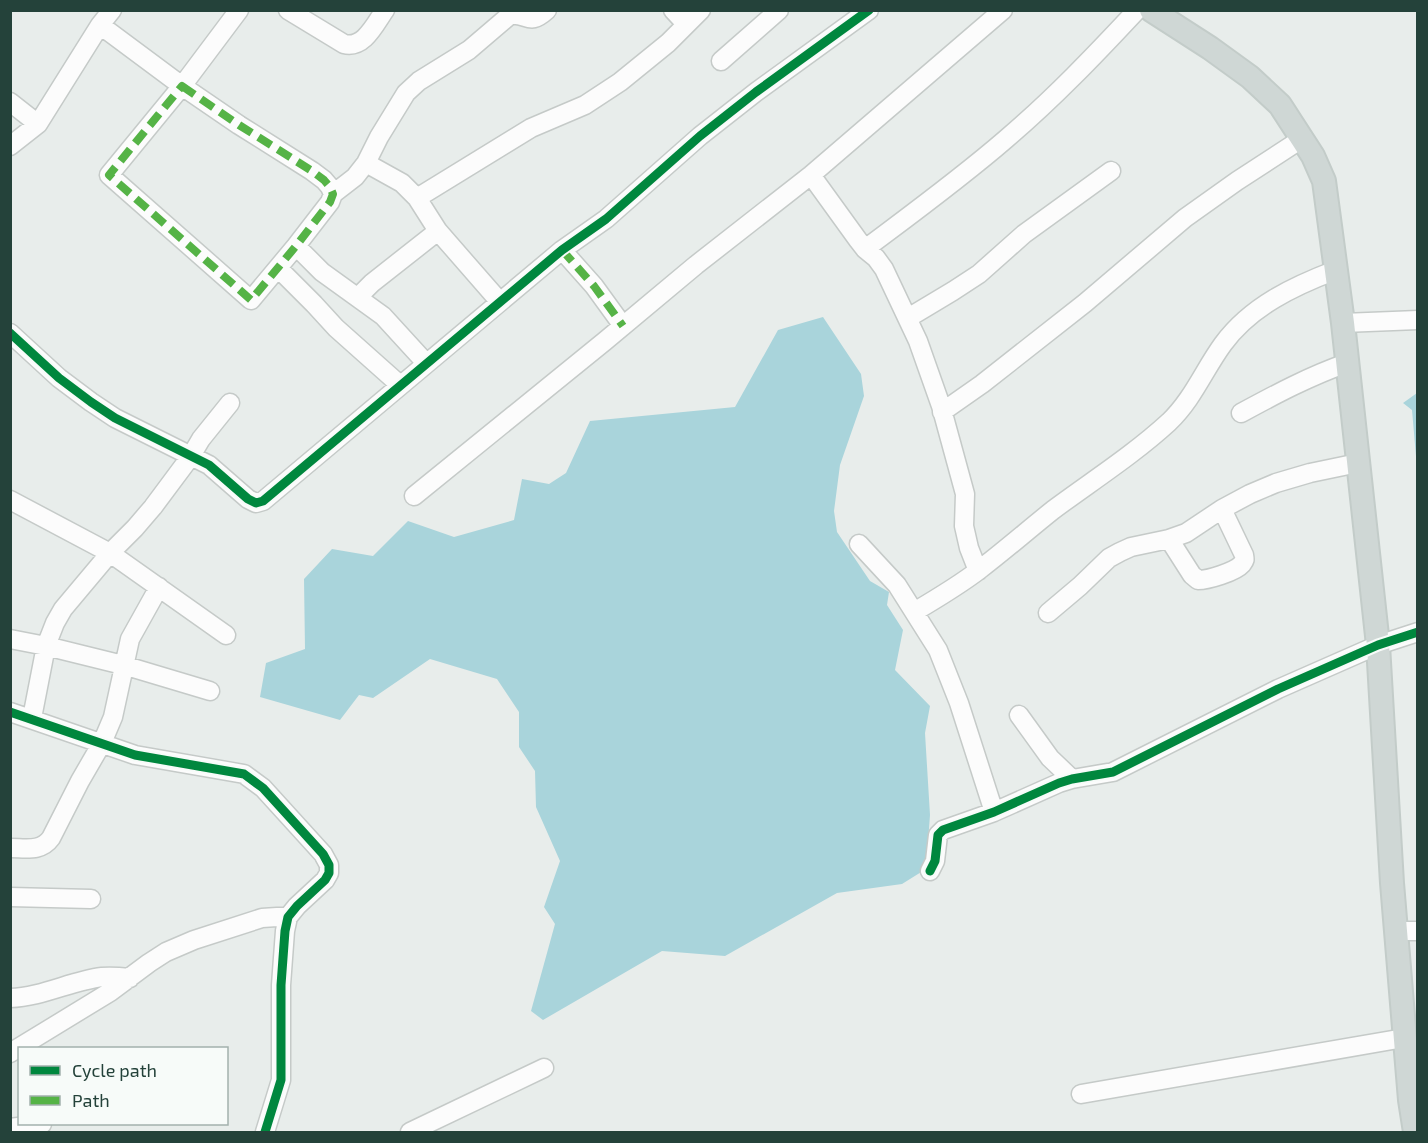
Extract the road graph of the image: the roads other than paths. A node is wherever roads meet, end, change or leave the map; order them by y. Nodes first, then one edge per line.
1 (112, 10) edge
2 (239, 10) edge
3 (288, 10) edge
4 (385, 10) edge
5 (548, 10) edge
6 (673, 10) edge
7 (700, 10) edge
8 (779, 10) edge
9 (869, 10) edge
10 (1003, 10) edge
11 (1137, 10) edge
12 (1151, 10) edge
13 (686, 24) junction
14 (100, 25) junction
15 (721, 61) dead end
16 (182, 86) junction
17 (10, 102) edge
18 (38, 124) junction
19 (1303, 138) junction
20 (10, 146) edge
21 (366, 163) junction
22 (1111, 171) dead end
23 (811, 175) junction
24 (333, 194) junction
25 (417, 198) junction
26 (438, 231) junction
27 (296, 246) junction
28 (865, 249) junction
29 (562, 250) junction
30 (278, 268) junction
31 (1336, 270) junction
32 (358, 297) junction
33 (500, 302) junction
34 (908, 318) junction
35 (1418, 320) edge
36 (1343, 323) junction
37 (622, 326) junction
38 (10, 333) edge
39 (426, 363) junction
40 (1347, 363) junction
41 (400, 386) junction
42 (230, 403) dead end
43 (942, 412) junction
44 (1241, 413) dead end
45 (191, 456) junction
46 (1358, 463) junction
47 (414, 496) dead end
48 (10, 500) edge
49 (1222, 509) junction
50 (1168, 539) junction
51 (859, 544) dead end
52 (110, 553) junction
53 (978, 571) junction
54 (159, 587) junction
55 (914, 612) junction
56 (1048, 613) dead end
57 (1418, 632) edge
58 (226, 635) dead end
59 (10, 639) edge
60 (1378, 645) junction
61 (46, 646) junction
62 (123, 665) junction
63 (210, 691) dead end
64 (10, 712) edge
65 (1019, 715) dead end
66 (32, 718) junction
67 (102, 743) junction
68 (1072, 779) junction
69 (994, 812) junction
70 (10, 848) edge
71 (930, 871) dead end
72 (10, 897) edge
73 (91, 899) dead end
74 (288, 917) junction
75 (1407, 931) edge
76 (130, 978) junction
77 (10, 998) edge
78 (1404, 1038) junction
79 (20, 1047) edge
80 (544, 1068) dead end
81 (1082, 1094) dead end
82 (34, 1125) edge
83 (10, 1128) edge
84 (265, 1132) edge
85 (410, 1132) edge
86 (1415, 1132) edge

1 - 14 street
2 - 16 street
3 - 4 street
5 - 21 street
6 - 13 street
7 - 13 street
8 - 15 street
9 - 29 street
10 - 23 street
11 - 28 street
12 - 19 main road
13 - 25 street
14 - 16 street
14 - 18 street
16 - 24 street
16 - 30 street
17 - 18 street
18 - 20 street
19 - 31 main road
19 - 43 street
21 - 24 street
21 - 25 street
22 - 34 street
23 - 28 street
23 - 37 street
24 - 27 street
25 - 26 street
26 - 32 street
26 - 33 street
27 - 30 street
27 - 32 street
28 - 34 street
29 - 33 street
29 - 37 street
30 - 41 street
31 - 36 main road
31 - 53 street
32 - 39 street
33 - 39 street
34 - 43 street
35 - 36 street
36 - 40 main road
37 - 47 street
38 - 45 street
39 - 41 street
40 - 44 street
40 - 46 main road
41 - 45 street
42 - 45 street
43 - 53 street
45 - 52 street
46 - 49 street
46 - 60 main road
48 - 52 street
49 - 50 street
49 - 50 street
50 - 56 street
51 - 55 street
52 - 54 street
52 - 61 street
53 - 55 street
54 - 58 street
54 - 62 street
55 - 69 street
57 - 60 street
59 - 61 street
60 - 68 street
60 - 75 main road
61 - 62 street
61 - 66 street
62 - 63 street
62 - 67 street
64 - 66 street
65 - 68 street
66 - 67 street
67 - 70 street
67 - 74 street
68 - 69 street
69 - 71 street
72 - 73 street
74 - 76 street
74 - 84 street
75 - 78 main road
76 - 77 street
76 - 79 street
78 - 81 street
78 - 86 main road
80 - 85 street
82 - 83 street

